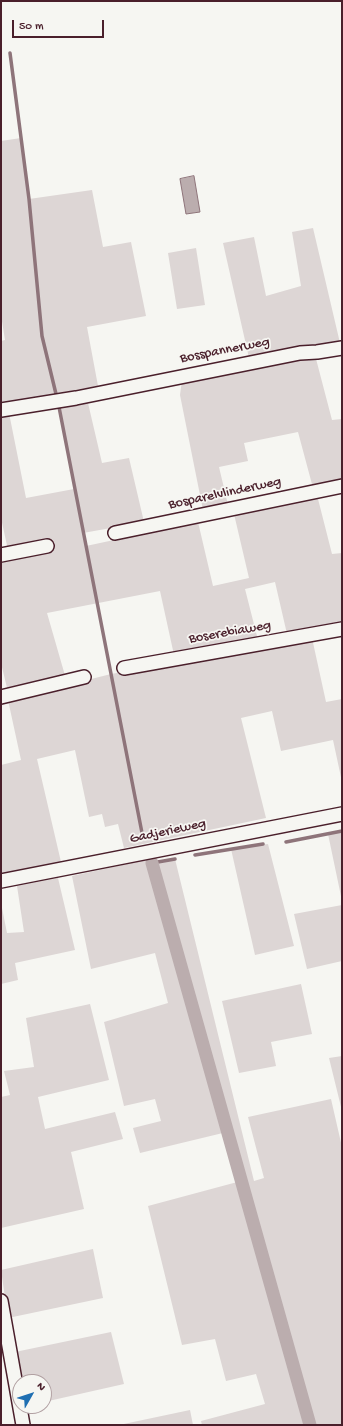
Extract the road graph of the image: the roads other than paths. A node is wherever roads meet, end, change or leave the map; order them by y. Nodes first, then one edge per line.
1 (342, 348) edge
2 (1, 410) edge
3 (342, 486) edge
4 (115, 533) dead end
5 (47, 546) dead end
6 (1, 555) edge
7 (342, 629) edge
8 (124, 668) dead end
9 (84, 677) dead end
10 (1, 697) edge
11 (342, 814) edge
12 (1, 881) edge
13 (1, 1301) edge
14 (23, 1425) edge

1 - 2 street, Bosspannerweg
3 - 4 street, Bosparelvlinderweg
5 - 6 street
7 - 8 street, Boserebiaweg
9 - 10 street
11 - 12 street, Gadjerieweg
13 - 14 street

